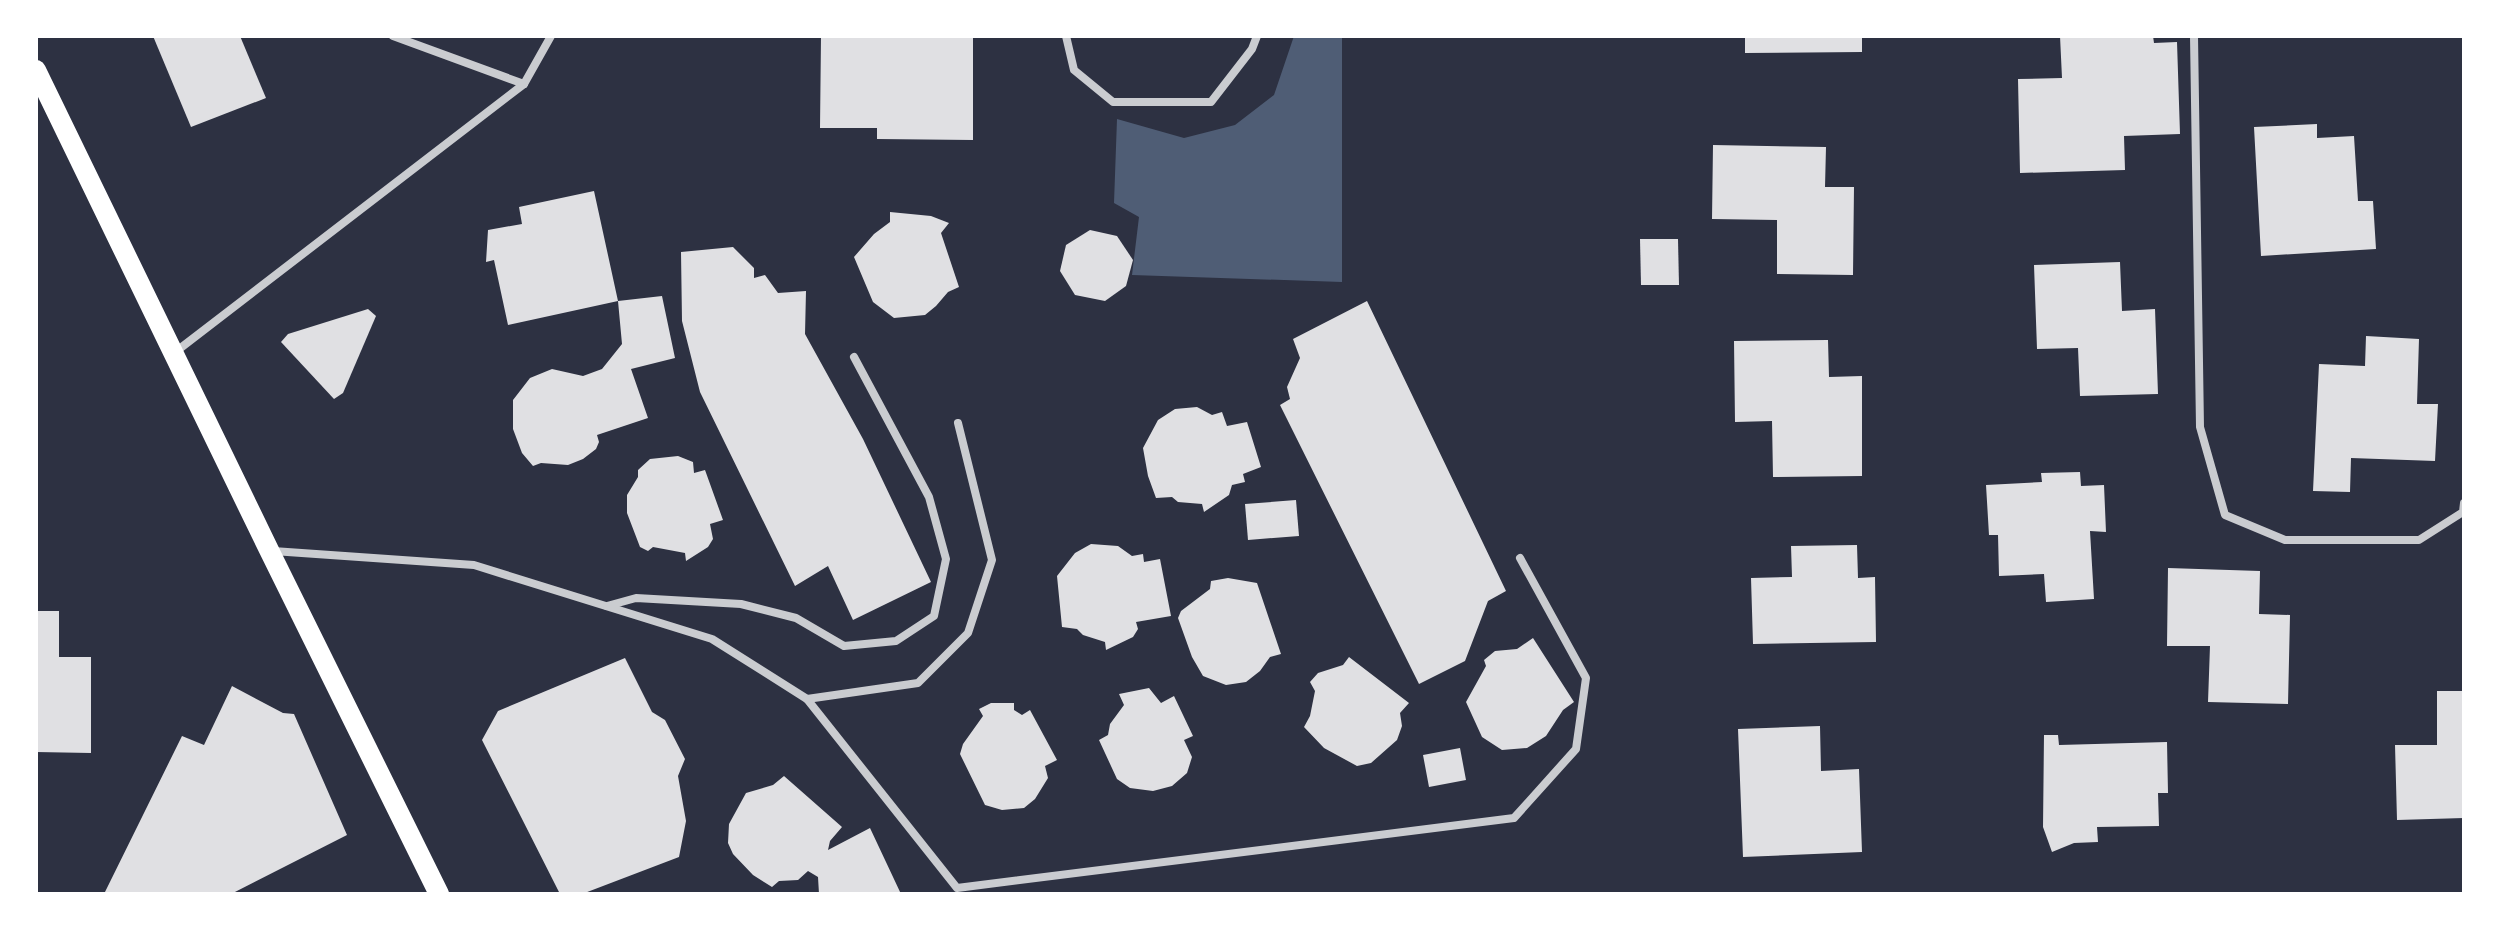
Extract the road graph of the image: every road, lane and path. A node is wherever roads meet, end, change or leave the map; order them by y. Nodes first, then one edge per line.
1 (393, 36) edge
2 (551, 36) edge
3 (1066, 36) edge
4 (1257, 36) edge
5 (2194, 36) edge
6 (36, 70) edge
7 (524, 84) junction
8 (173, 354) junction
9 (854, 357) dead end
10 (958, 423) dead end
11 (2464, 503) edge
12 (269, 550) junction
13 (1520, 558) dead end
14 (605, 606) junction
15 (807, 699) junction
16 (439, 894) edge

1 - 7 street
2 - 7 street
3 - 4 street
5 - 11 street
6 - 8 main road
7 - 8 street
8 - 12 main road
9 - 14 street
10 - 15 street
12 - 14 street
12 - 16 main road
13 - 15 street
14 - 15 street

